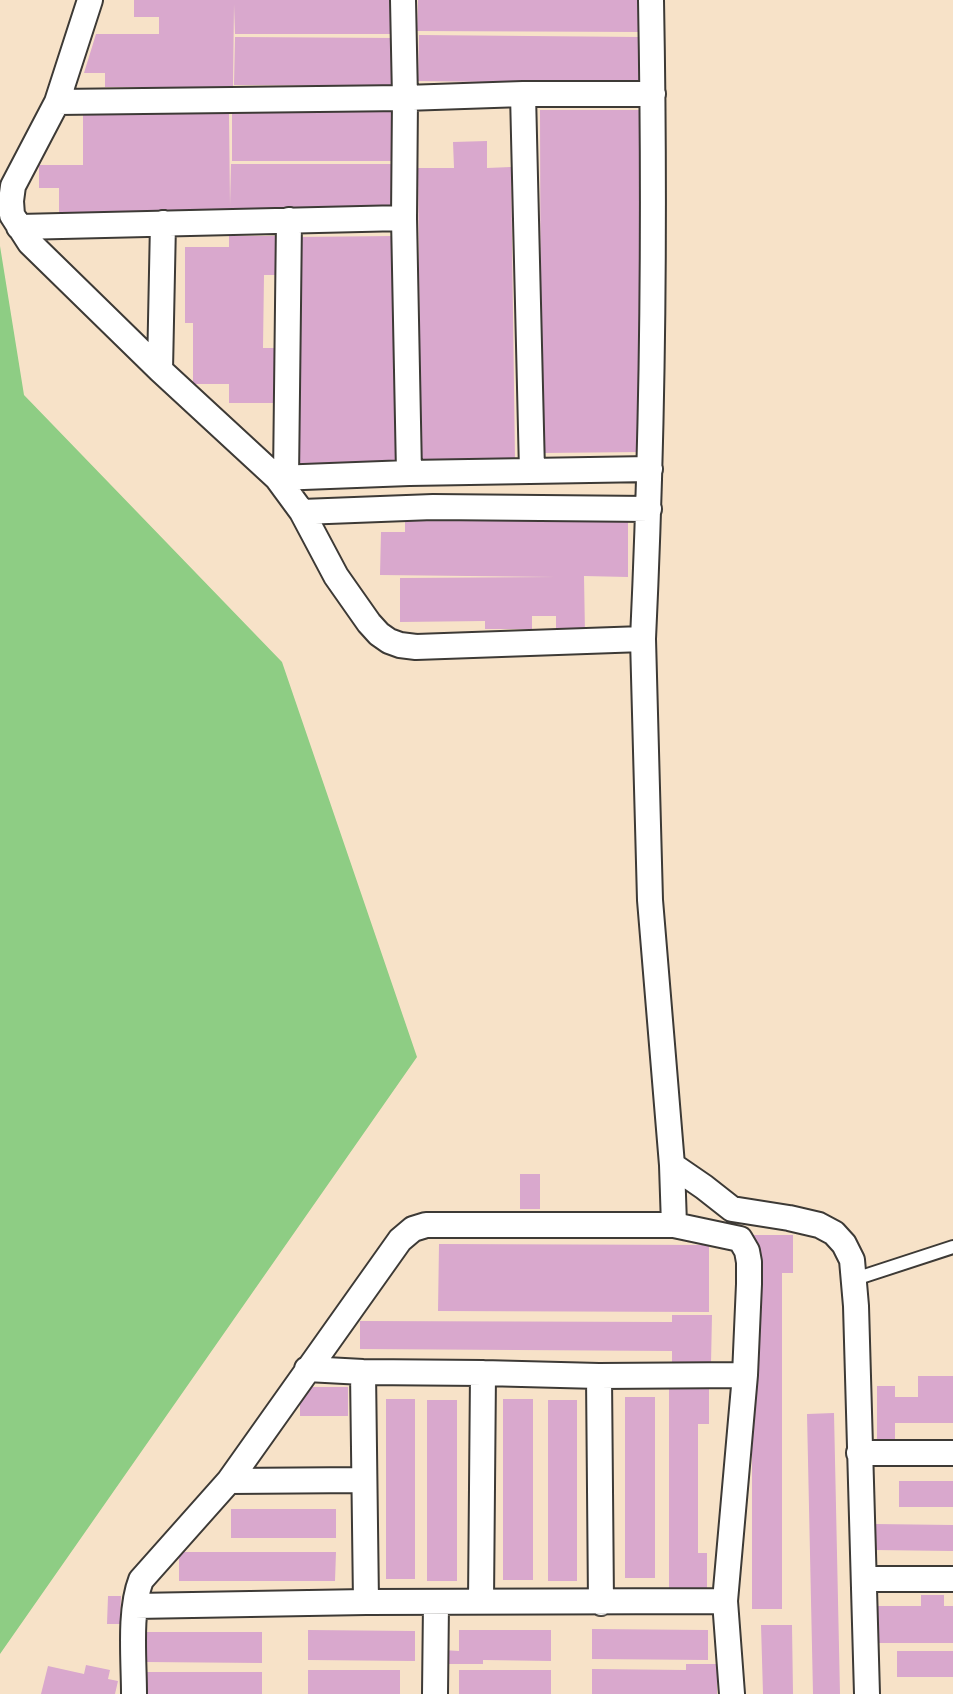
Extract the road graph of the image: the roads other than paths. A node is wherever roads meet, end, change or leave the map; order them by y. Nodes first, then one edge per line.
1 (90, 0) edge
2 (403, 0) edge
3 (651, 0) edge
4 (523, 94) junction
5 (653, 94) junction
6 (405, 98) junction
7 (57, 102) junction
8 (404, 218) junction
9 (289, 220) junction
10 (163, 223) junction
11 (19, 227) junction
12 (160, 370) junction
13 (650, 469) junction
14 (532, 471) junction
15 (409, 473) junction
16 (281, 478) junction
17 (649, 509) junction
18 (302, 512) junction
19 (643, 639) junction
20 (673, 1165) junction
21 (732, 1209) junction
22 (674, 1225) junction
23 (716, 1234) junction
24 (953, 1247) edge
25 (855, 1279) junction
26 (307, 1369) junction
27 (363, 1372) junction
28 (483, 1373) junction
29 (745, 1375) junction
30 (599, 1376) junction
31 (859, 1453) junction
32 (953, 1453) edge
33 (364, 1480) junction
34 (229, 1481) junction
35 (864, 1579) junction
36 (953, 1579) edge
37 (481, 1601) junction
38 (725, 1601) junction
39 (366, 1602) junction
40 (436, 1603) junction
41 (601, 1603) junction
42 (135, 1606) junction
43 (134, 1694) edge
44 (435, 1694) edge
45 (732, 1694) edge
46 (867, 1694) edge

1 - 7 street
2 - 6 street
3 - 5 street
4 - 5 street
4 - 6 street
4 - 14 street
5 - 13 street
6 - 7 street
6 - 8 street
7 - 11 street
8 - 9 street
8 - 15 street
9 - 10 street
9 - 16 street
10 - 11 street
10 - 12 street
11 - 12 street
12 - 16 street
13 - 14 street
13 - 17 street
14 - 15 street
15 - 16 street
16 - 18 street
17 - 18 street
17 - 19 street
18 - 19 street
19 - 20 street
20 - 21 street
20 - 22 street
21 - 23 street
21 - 25 street
22 - 23 street
22 - 26 street
23 - 29 street
24 - 25 lane
25 - 31 street
26 - 27 street
26 - 34 street
27 - 28 street
27 - 33 street
28 - 30 street
28 - 37 street
29 - 30 street
29 - 38 street
30 - 41 street
31 - 32 street
31 - 35 street
33 - 34 street
33 - 39 street
34 - 42 street
35 - 36 street
35 - 46 street
37 - 40 street
37 - 41 street
38 - 41 street
38 - 45 street
39 - 40 street
39 - 42 street
40 - 44 street
42 - 43 street

